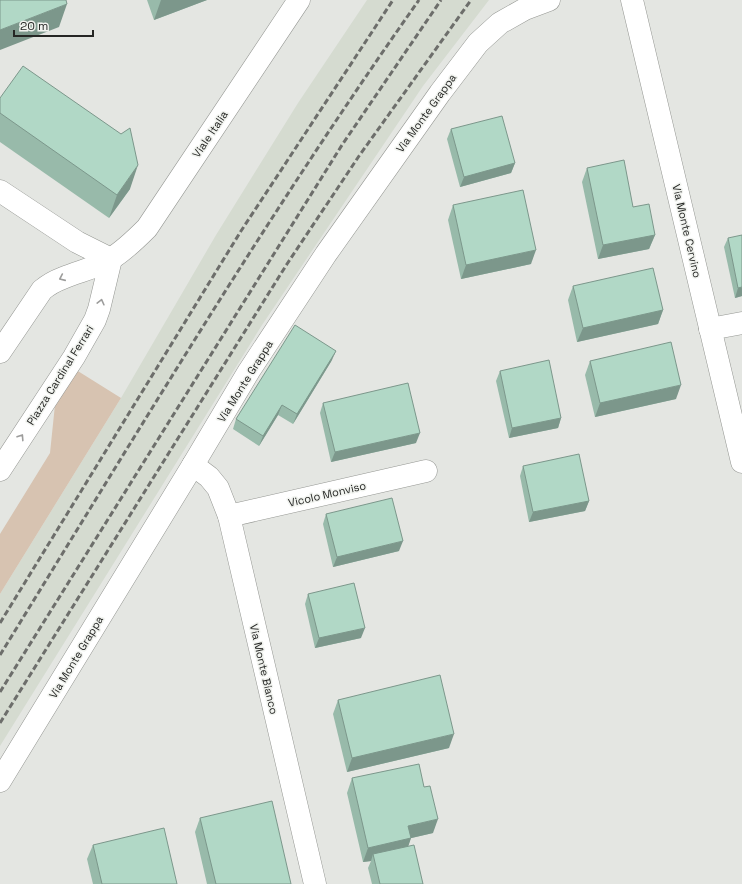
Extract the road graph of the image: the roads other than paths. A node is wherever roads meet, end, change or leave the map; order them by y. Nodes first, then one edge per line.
1 (299, 0) edge
2 (549, 0) edge
3 (632, 0) edge
4 (0, 191) edge
5 (111, 259) junction
6 (742, 323) edge
7 (710, 329) junction
8 (0, 352) edge
9 (742, 462) edge
10 (193, 465) junction
11 (0, 470) edge
12 (426, 471) dead end
13 (229, 516) junction
14 (0, 781) edge
15 (314, 884) edge

1 - 5 street, Viale Italia
2 - 10 street, Via Monte Grappa
3 - 7 street, Via Monte Cervino
4 - 5 street
5 -> 8 street
11 -> 5 street, Piazza Cardinal Ferrari
6 - 7 street
7 - 9 street, Via Monte Cervino
10 - 13 street, Via Monte Bianco
10 - 14 street, Via Monte Grappa
12 - 13 street, Vicolo Monviso
13 - 15 street, Via Monte Bianco

